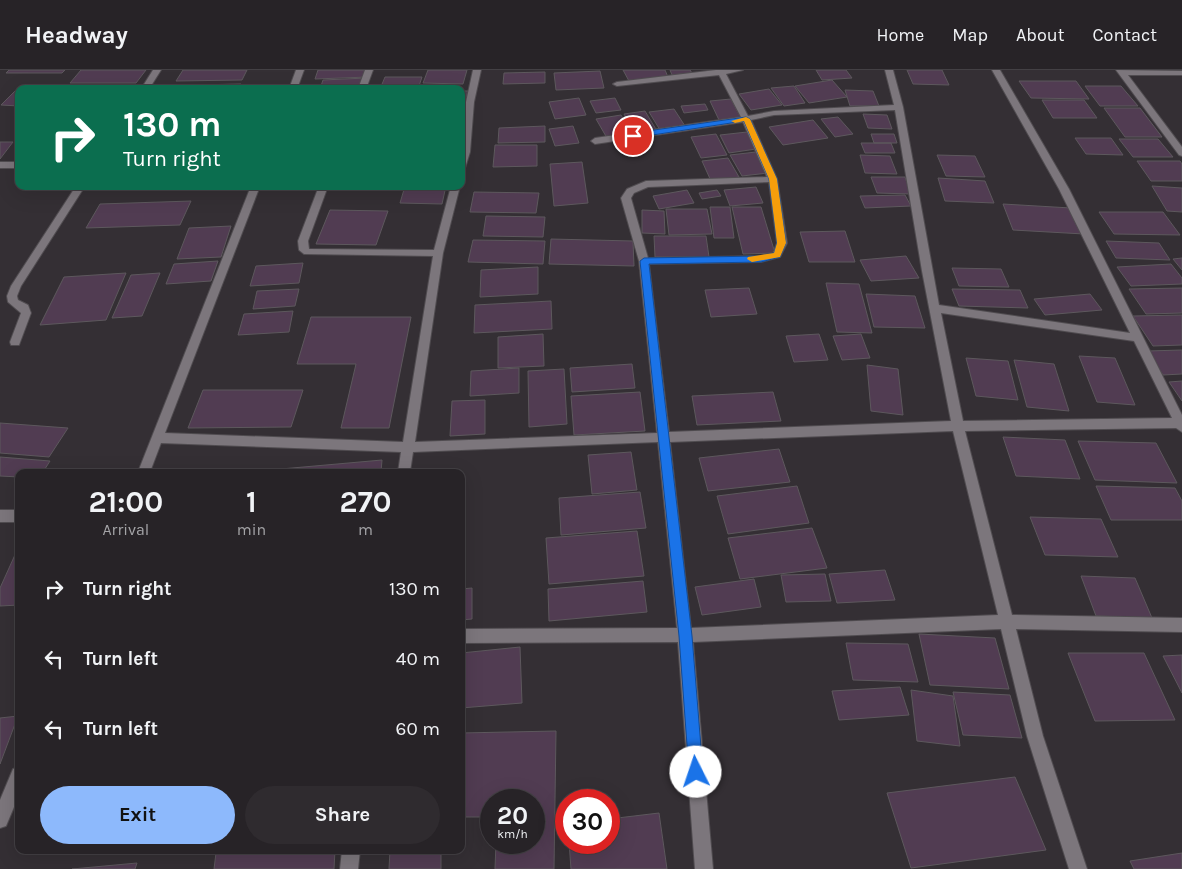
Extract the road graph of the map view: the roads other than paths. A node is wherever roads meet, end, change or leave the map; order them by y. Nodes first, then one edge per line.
1 (157, 70) edge
2 (300, 70) edge
3 (369, 70) edge
4 (477, 70) edge
5 (739, 70) edge
6 (889, 70) edge
7 (996, 70) edge
8 (1121, 71) edge
9 (720, 72) edge
10 (1182, 74) edge
11 (617, 84) dead end
12 (148, 85) edge
13 (294, 85) edge
14 (363, 85) edge
15 (899, 107) junction
16 (746, 119) junction
17 (595, 141) dead end
18 (1182, 153) edge
19 (465, 155) edge
20 (0, 165) edge
21 (15, 165) edge
22 (773, 179) junction
23 (78, 190) edge
24 (254, 190) edge
25 (322, 190) edge
26 (455, 190) edge
27 (438, 253) junction
28 (644, 261) junction
29 (935, 308) junction
30 (1138, 338) junction
31 (15, 342) dead end
32 (1181, 424) edge
33 (958, 426) junction
34 (158, 438) junction
35 (664, 438) junction
36 (409, 447) junction
37 (145, 469) edge
38 (405, 469) edge
39 (0, 516) edge
40 (15, 516) edge
41 (1008, 622) junction
42 (1182, 625) edge
43 (465, 636) edge
44 (685, 636) junction
45 (15, 784) edge
46 (0, 820) edge
47 (351, 854) edge
48 (349, 869) edge
49 (704, 869) edge
50 (1078, 869) edge

1 - 12 street
2 - 13 street
3 - 14 street
4 - 19 street
5 - 9 street
6 - 15 street
7 - 30 street
8 - 10 street
8 - 18 street
9 - 11 street
9 - 16 street
15 - 16 street
15 - 29 street
16 - 17 street
16 - 22 street
20 - 21 street
22 - 28 street
22 - 28 street
23 - 31 street
24 - 34 street
25 - 27 street
26 - 27 street
27 - 36 street
28 - 35 street
29 - 30 street
29 - 33 street
30 - 32 street
32 - 33 street
33 - 35 street
33 - 41 street
34 - 36 street
34 - 37 street
35 - 36 street
35 - 44 street
36 - 38 street
39 - 40 street
41 - 42 street
41 - 44 street
41 - 50 street
43 - 44 street
44 - 49 street
45 - 46 street
47 - 48 street

